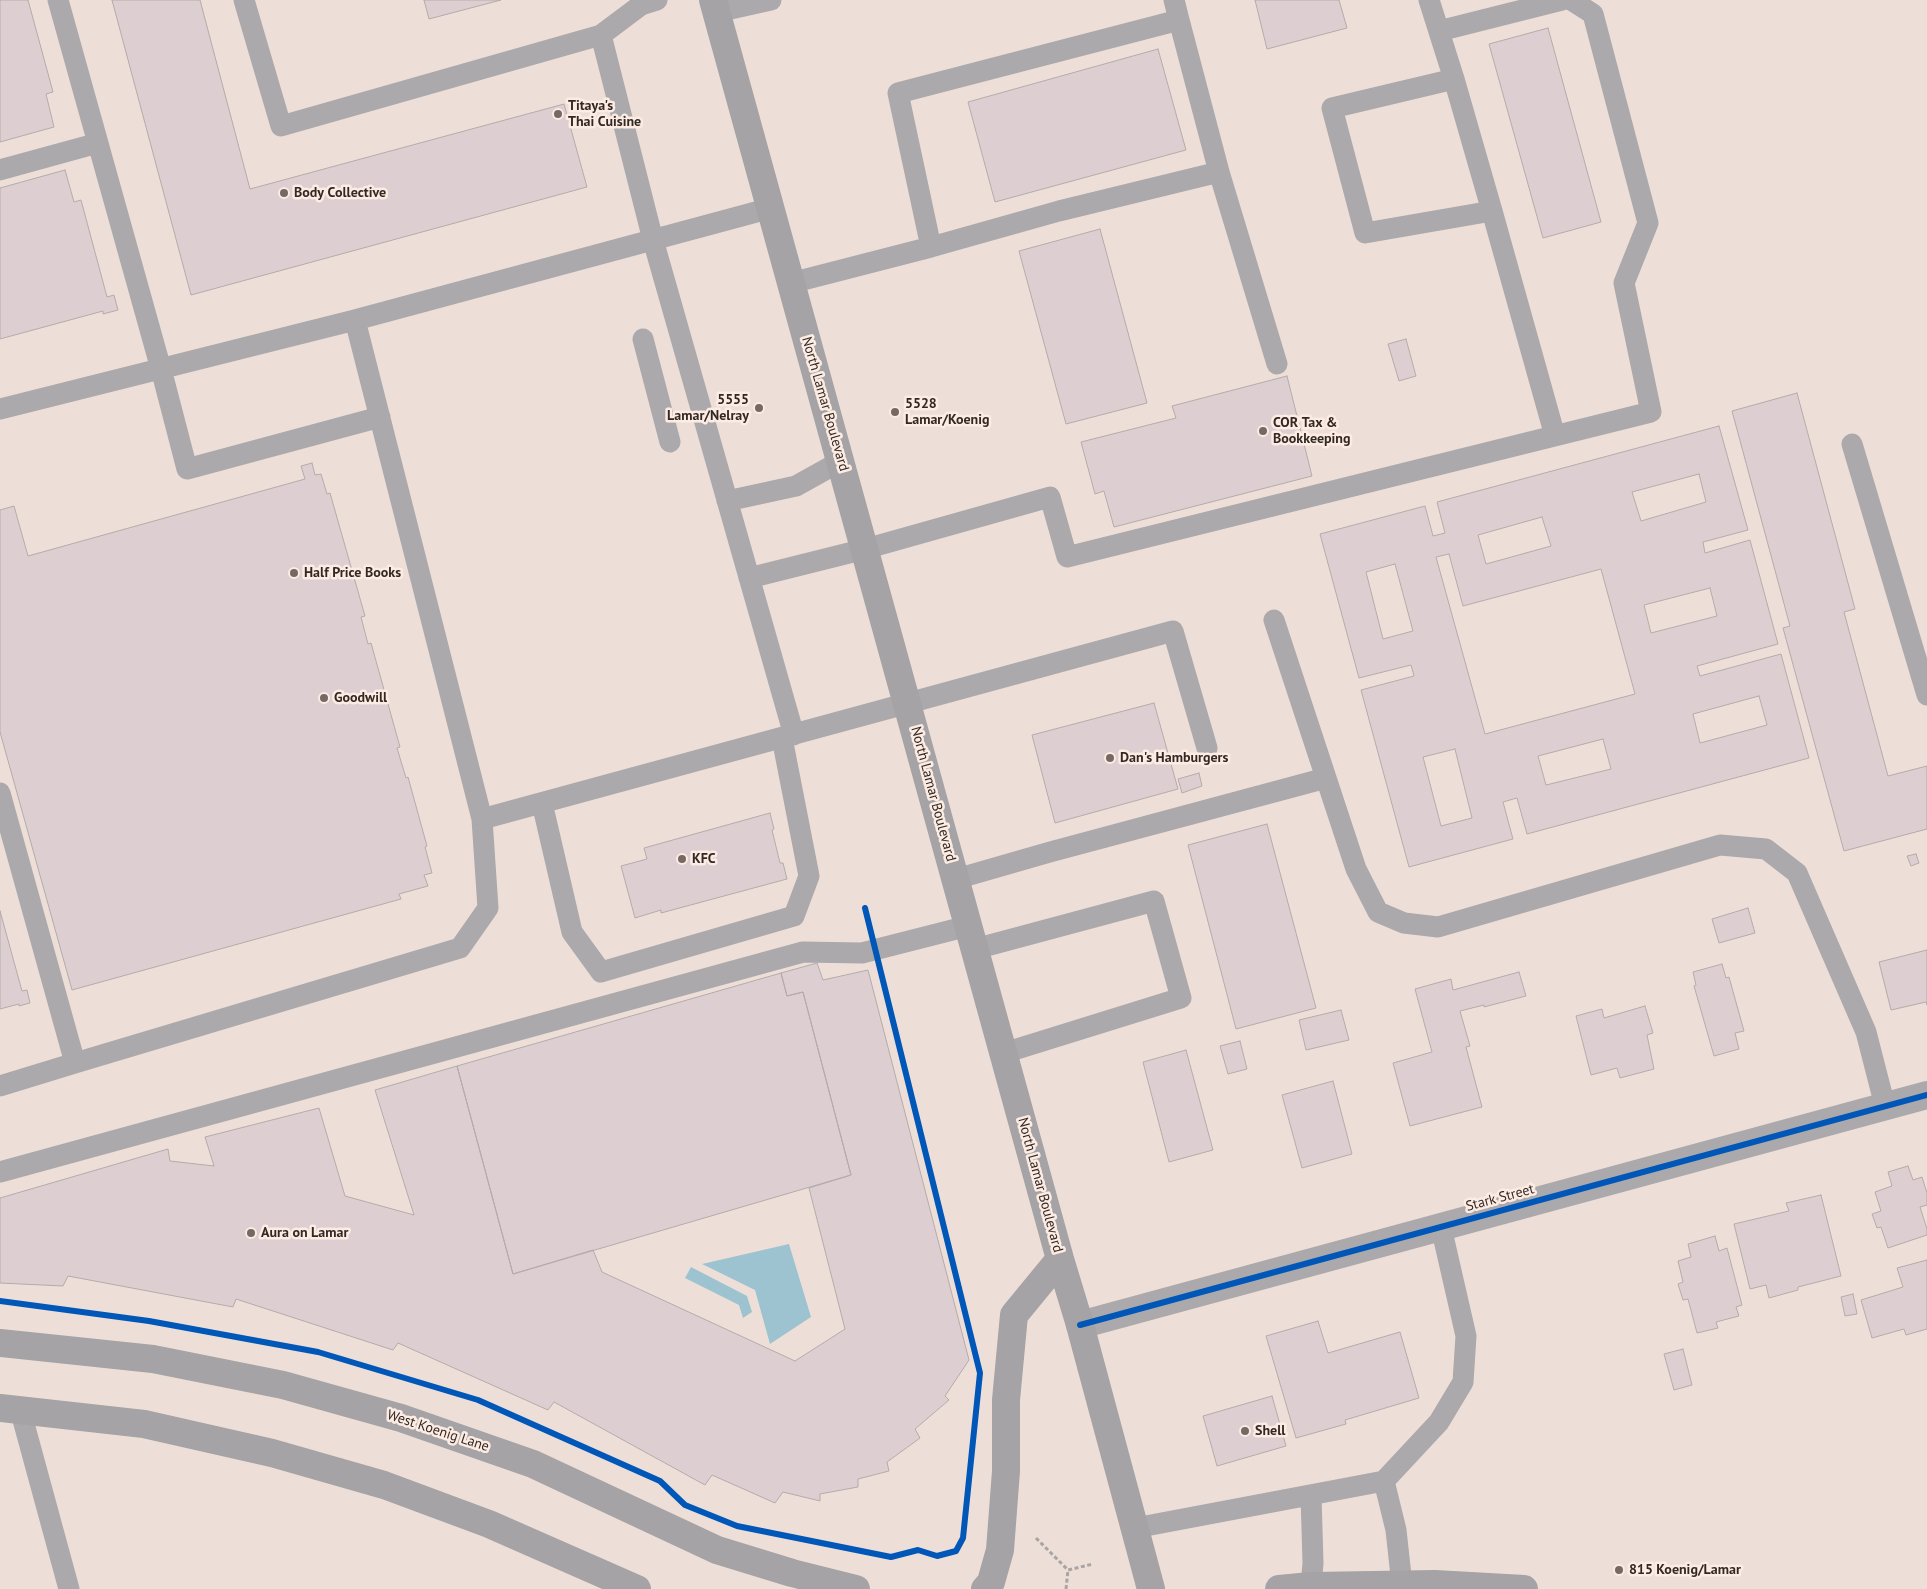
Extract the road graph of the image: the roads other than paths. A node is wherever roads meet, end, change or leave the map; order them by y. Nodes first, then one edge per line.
1 (58, 0) edge
2 (244, 0) edge
3 (771, 0) edge
4 (1429, 0) edge
5 (1562, 0) edge
6 (1571, 0) edge
7 (647, 1) edge
8 (715, 6) edge
9 (1177, 10) edge
10 (1439, 31) junction
11 (602, 35) junction
12 (1454, 79) junction
13 (98, 143) junction
14 (0, 170) edge
15 (1219, 172) junction
16 (771, 208) junction
17 (1492, 211) junction
18 (653, 240) junction
19 (931, 247) junction
20 (791, 283) junction
21 (355, 320) junction
22 (643, 339) dead end
23 (1277, 364) dead end
24 (161, 368) junction
25 (0, 409) edge
26 (380, 417) junction
27 (1555, 436) junction
28 (670, 442) dead end
29 (1852, 444) dead end
30 (841, 461) junction
31 (727, 501) junction
32 (865, 549) junction
33 (749, 578) junction
34 (1274, 620) dead end
35 (1927, 695) edge
36 (908, 704) junction
37 (788, 736) junction
38 (1207, 748) dead end
39 (1326, 778) junction
40 (0, 793) edge
41 (542, 803) junction
42 (482, 819) junction
43 (956, 879) junction
44 (972, 937) junction
45 (1004, 1053) junction
46 (75, 1063) junction
47 (0, 1086) edge
48 (1927, 1095) edge
49 (1885, 1106) junction
50 (0, 1172) edge
51 (1441, 1227) junction
52 (1060, 1259) junction
53 (1080, 1325) junction
54 (0, 1343) edge
55 (10, 1409) edge
56 (1384, 1481) junction
57 (1311, 1495) junction
58 (1134, 1528) junction
59 (1402, 1585) junction
60 (1310, 1586) junction
61 (69, 1589) edge
62 (637, 1589) edge
63 (856, 1589) edge
64 (985, 1589) edge
65 (1151, 1589) edge
66 (1279, 1589) edge
67 (1524, 1589) edge

1 - 13 lane
2 - 11 lane
3 - 8 lane
4 - 10 lane
5 - 10 lane
6 - 27 lane
7 - 11 lane
8 - 16 main road, North Lamar Boulevard
9 - 15 lane
9 - 19 lane
10 - 12 lane
11 - 18 lane
12 - 17 lane
12 - 17 lane
13 - 14 lane
13 - 24 lane
15 - 19 lane
15 - 23 lane
16 - 18 lane
16 - 20 main road, North Lamar Boulevard
17 - 27 lane
18 - 21 lane
18 - 31 lane
19 - 20 lane
20 - 30 main road, North Lamar Boulevard
21 - 24 lane
21 - 26 lane
22 - 28 lane
24 - 25 lane
24 - 26 lane
26 - 42 lane
27 - 32 lane
29 - 35 lane
30 - 31 lane
30 - 32 main road, North Lamar Boulevard
31 - 33 lane
32 - 33 lane
32 - 36 main road, North Lamar Boulevard
33 - 37 lane
34 - 39 lane
36 - 37 lane
36 - 38 lane
36 - 43 main road, North Lamar Boulevard
37 - 41 lane
37 - 41 lane
39 - 43 lane
39 - 49 lane
40 - 46 lane
41 - 42 lane
42 - 46 lane
43 - 44 main road, North Lamar Boulevard
44 - 45 main road, North Lamar Boulevard
44 - 45 lane
44 - 50 lane
45 - 52 main road, North Lamar Boulevard
46 - 47 lane
48 - 49 street, Stark Street
49 - 51 street, Stark Street
51 - 53 street, Stark Street
51 - 56 lane
52 - 53 main road, North Lamar Boulevard
52 - 64 main road
53 - 58 main road, North Lamar Boulevard
54 - 63 main road, West Koenig Lane
55 - 61 lane
55 - 62 main road
56 - 57 lane
56 - 59 lane
57 - 58 lane
57 - 60 lane
58 - 65 main road, North Lamar Boulevard
59 - 60 main road
59 - 67 main road
60 - 66 main road

